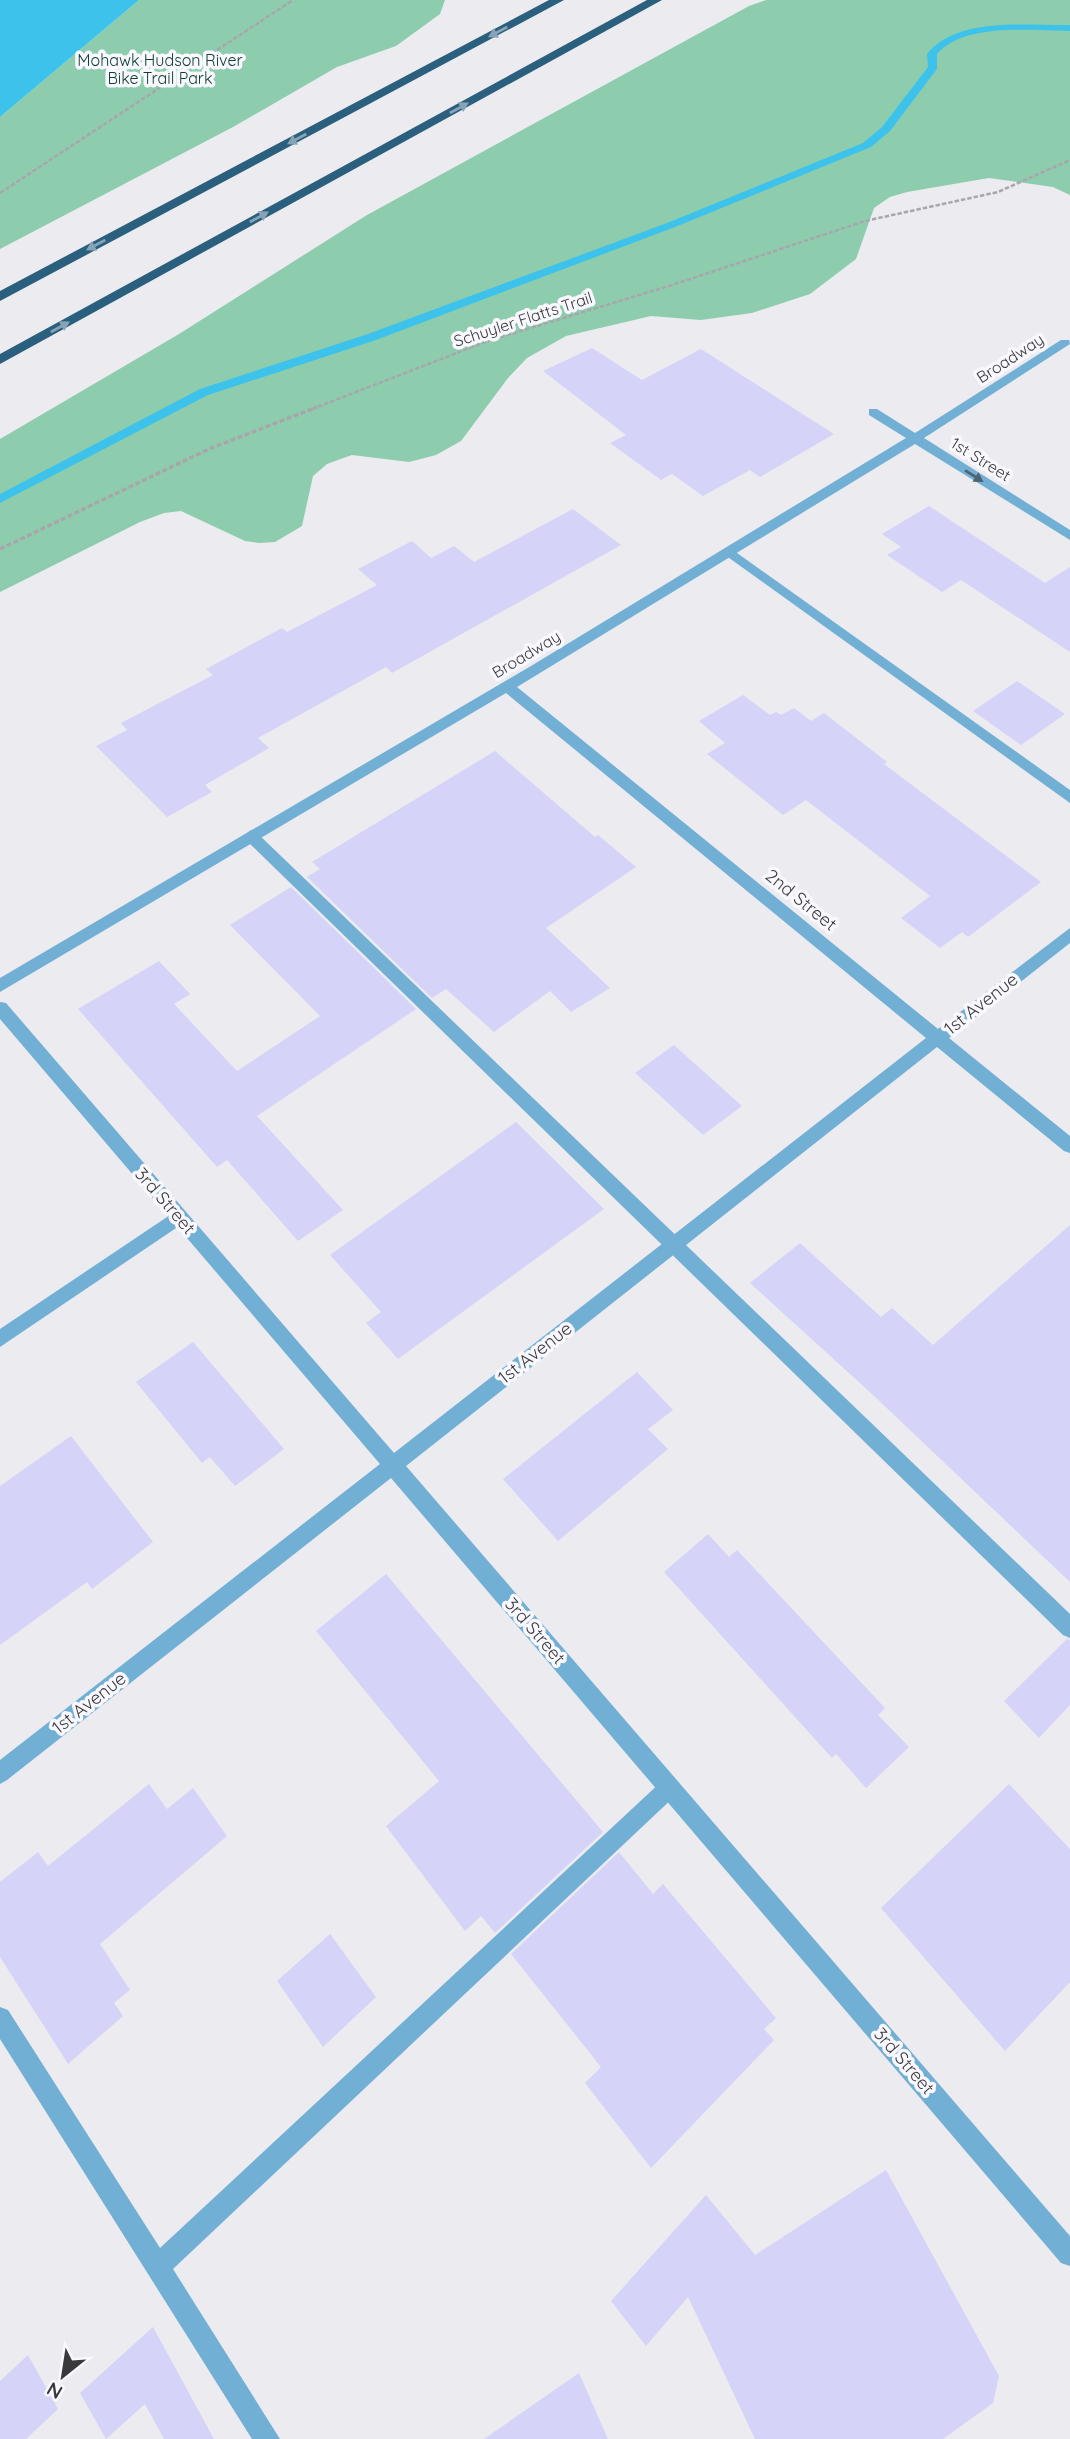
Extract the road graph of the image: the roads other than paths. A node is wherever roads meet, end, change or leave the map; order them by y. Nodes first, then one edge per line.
1 (558, 0) edge
2 (656, 0) edge
3 (0, 297) edge
4 (1065, 343) dead end
5 (0, 360) edge
6 (873, 412) dead end
7 (916, 439) junction
8 (1070, 536) edge
9 (730, 552) junction
10 (507, 686) junction
11 (1070, 798) edge
12 (251, 836) junction
13 (1070, 934) edge
14 (0, 986) edge
15 (0, 1007) edge
16 (939, 1038) junction
17 (1070, 1146) edge
18 (179, 1217) junction
19 (674, 1244) junction
20 (0, 1339) edge
21 (392, 1465) junction
22 (1070, 1629) edge
23 (0, 1773) edge
24 (670, 1788) junction
25 (0, 2018) edge
26 (1070, 2254) edge
27 (158, 2266) junction
28 (267, 2439) edge

1 -> 3 highway
5 -> 2 highway
4 - 7 street, Broadway
6 - 7 street, 1st Street
7 -> 8 street, 1st Street
7 - 9 street, Broadway
9 - 10 street, Broadway
9 - 11 street
10 - 12 street, Broadway
10 - 16 street, 2nd Street
12 - 14 street, Broadway
12 - 19 street
13 - 16 street, 1st Avenue
15 - 18 street, 3rd Street
16 - 17 street, 2nd Street
16 - 19 street, 1st Avenue
18 - 20 street
18 - 21 street, 3rd Street
19 - 21 street, 1st Avenue
19 - 22 street
21 - 23 street, 1st Avenue
21 - 24 street, 3rd Street
24 - 26 street, 3rd Street
24 - 27 street
25 - 27 street
27 - 28 street

